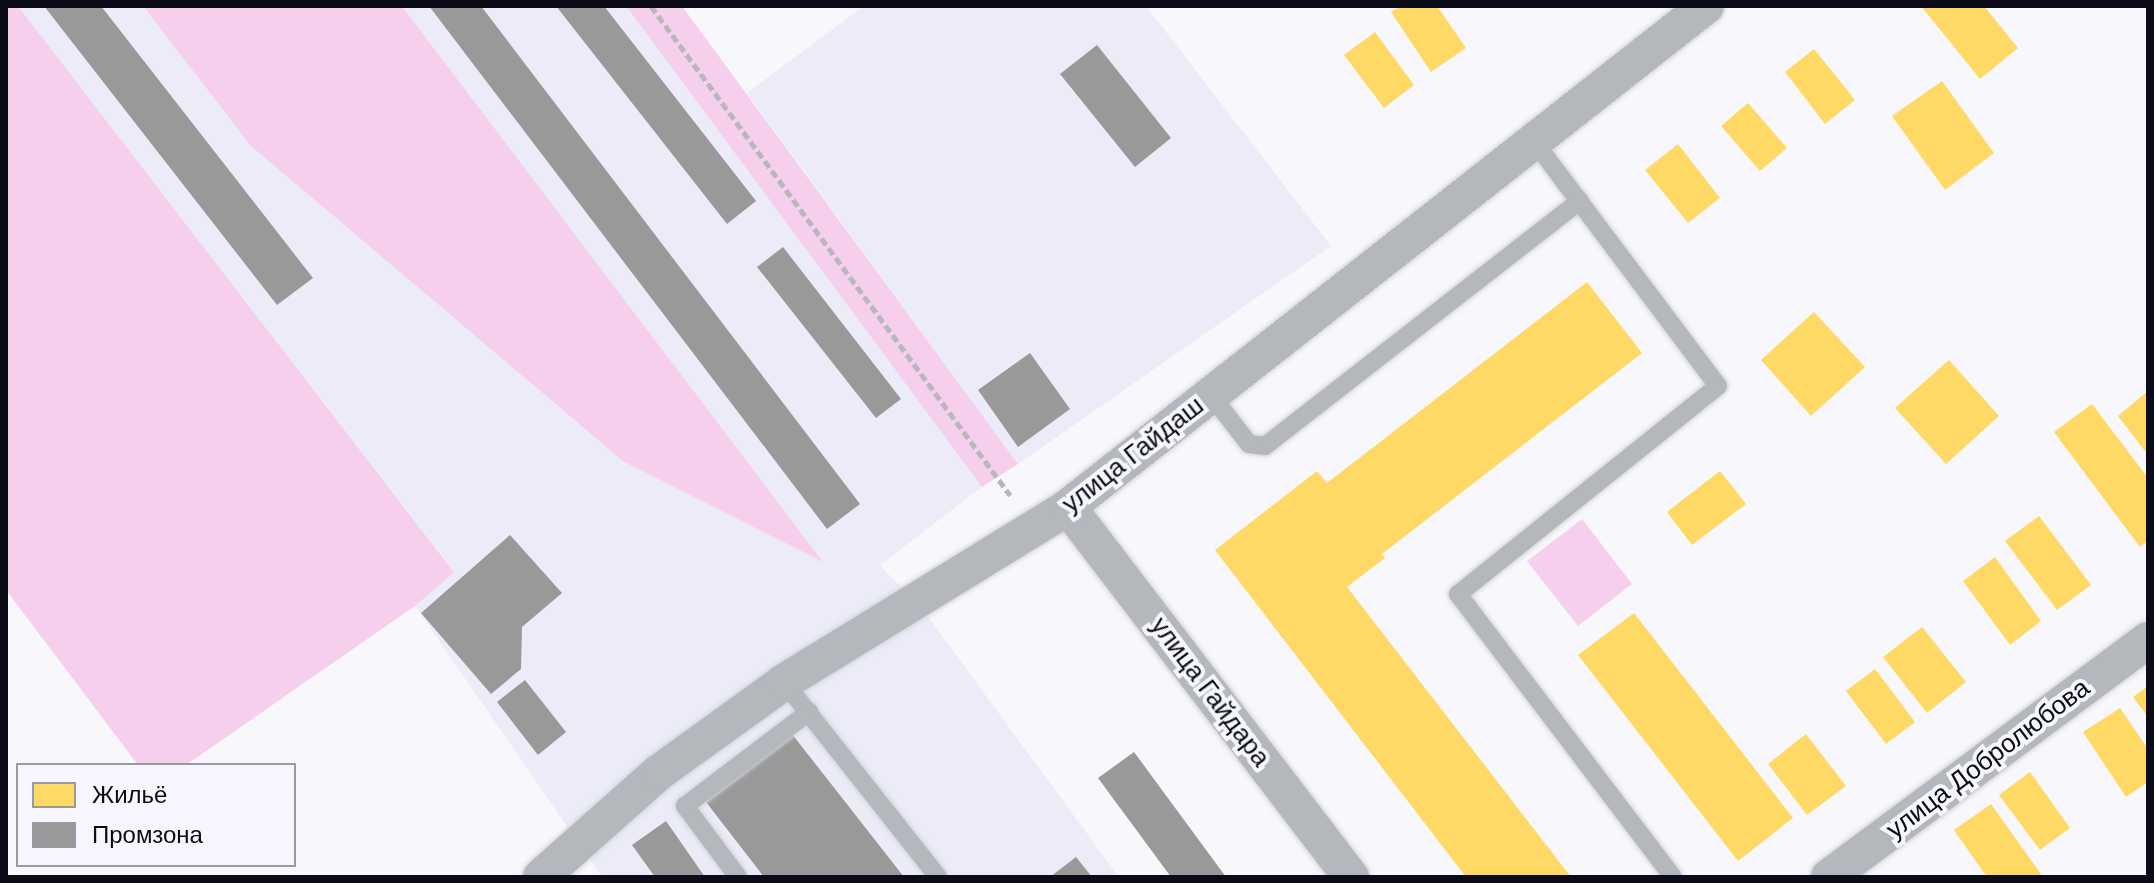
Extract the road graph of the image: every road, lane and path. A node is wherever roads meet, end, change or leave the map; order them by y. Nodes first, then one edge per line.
1 (651, 6) edge
2 (1706, 6) edge
3 (1534, 141) junction
4 (1580, 201) junction
5 (1211, 395) junction
6 (1068, 507) junction
7 (1034, 528) junction
8 (2148, 640) edge
9 (784, 682) junction
10 (809, 712) junction
11 (541, 877) edge
12 (738, 877) edge
13 (938, 877) edge
14 (1351, 877) edge
15 (1673, 877) edge
16 (1829, 877) edge

1 - 7 path
2 - 3 street, улица Гайдаш
3 - 4 lane
3 - 5 street, улица Гайдаш
4 - 5 lane
4 - 15 lane
5 - 6 street, улица Гайдаш
6 - 7 street, улица Гайдаш
6 - 14 street, улица Гайдара
7 - 9 street, улица Гайдаш
8 - 16 street, улица Добролюбова
9 - 10 lane
9 - 11 street, улица Гайдаш
10 - 12 lane
10 - 13 lane

